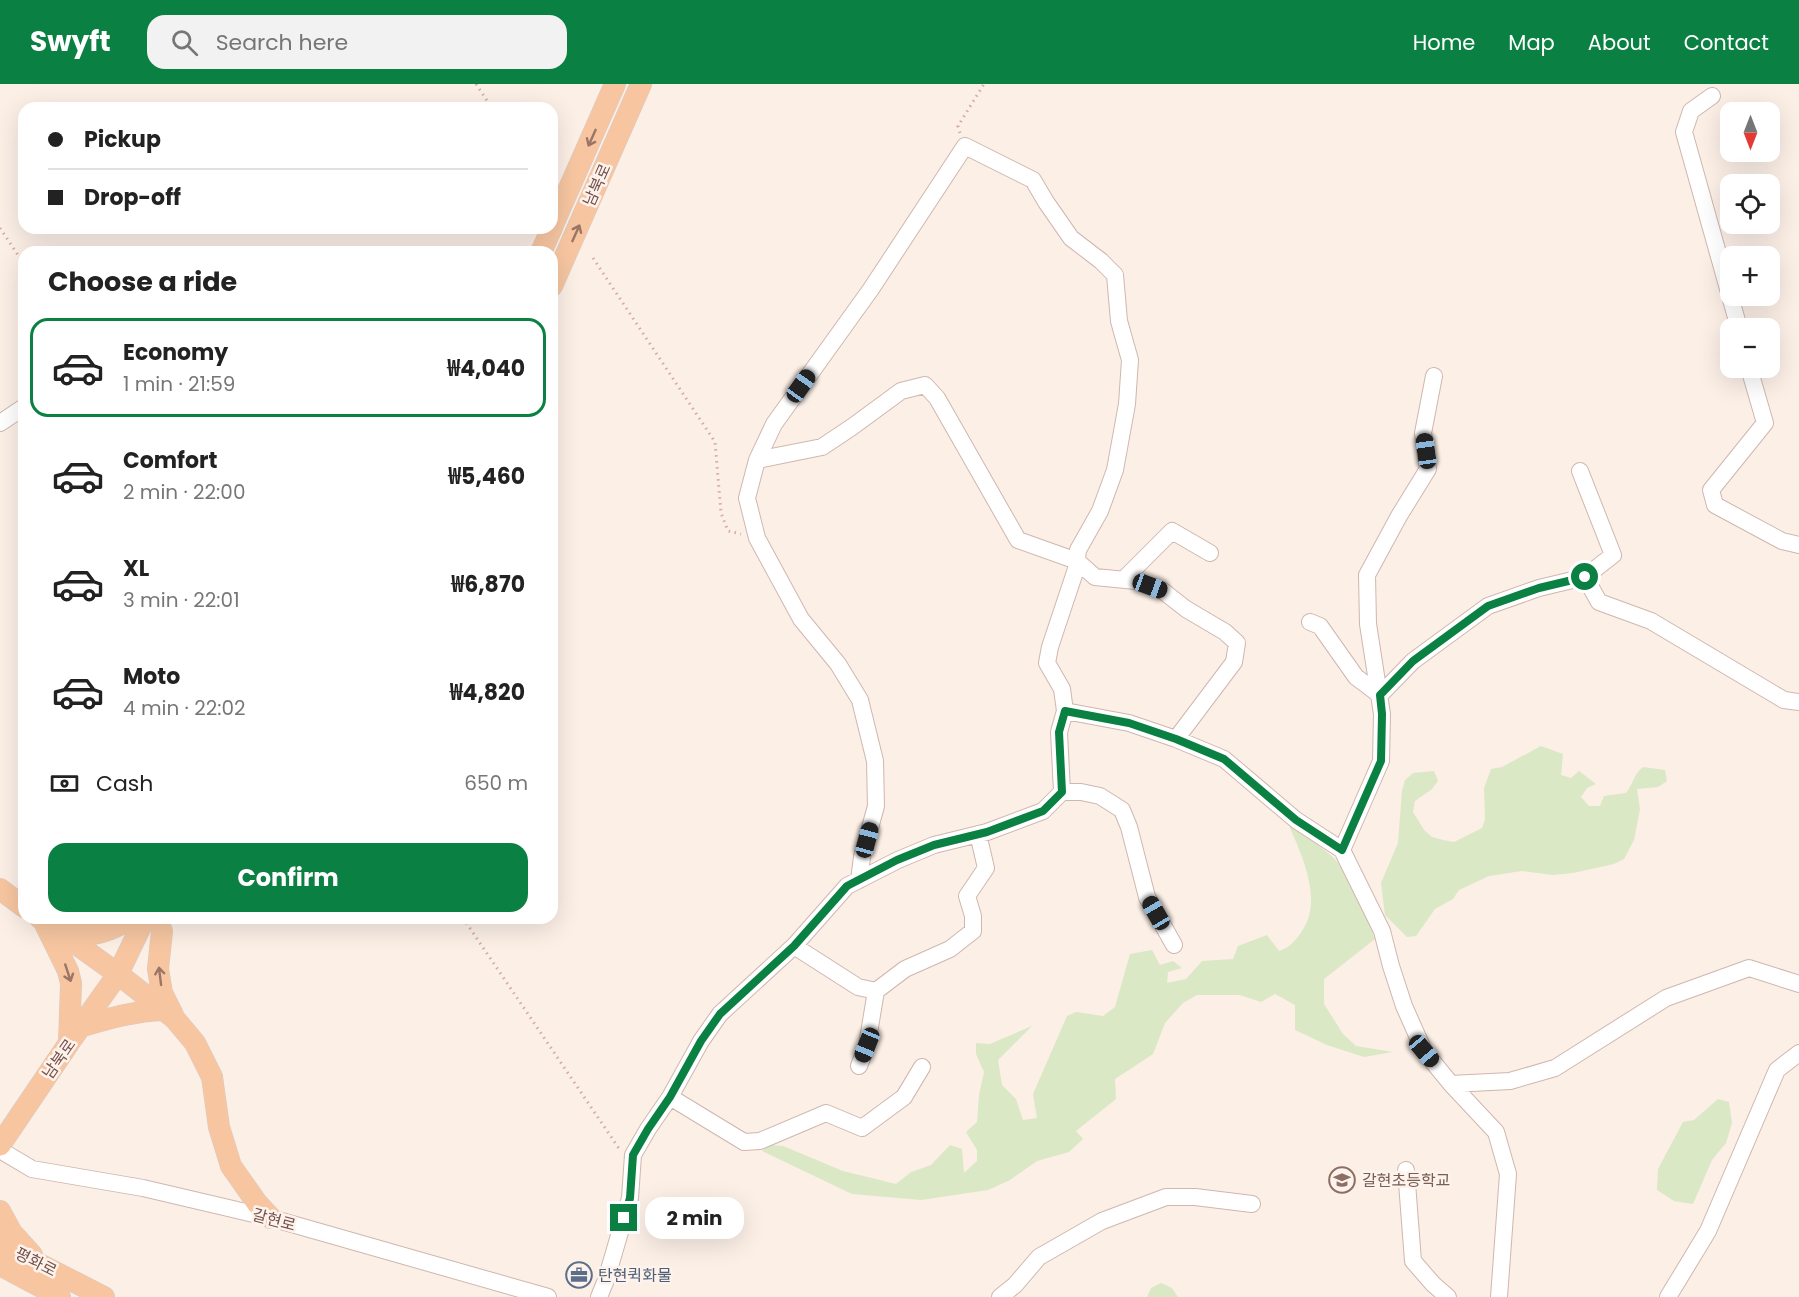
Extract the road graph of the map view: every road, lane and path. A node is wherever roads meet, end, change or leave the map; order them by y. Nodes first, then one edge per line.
1 (476, 84) edge
2 (615, 84) edge
3 (641, 84) edge
4 (984, 84) edge
5 (1712, 96) dead end
6 (488, 102) edge
7 (965, 146) junction
8 (558, 214) edge
9 (0, 228) edge
10 (18, 255) edge
11 (593, 258) dead end
12 (558, 272) edge
13 (1735, 318) edge
14 (1434, 376) dead end
15 (1752, 378) edge
16 (18, 411) edge
17 (0, 423) edge
18 (758, 460) junction
19 (1580, 471) dead end
20 (757, 538) junction
21 (1799, 545) edge
22 (1210, 553) dead end
23 (1077, 561) junction
24 (1585, 577) junction
25 (1123, 580) junction
26 (1310, 622) dead end
27 (1380, 695) junction
28 (1799, 702) edge
29 (1065, 711) junction
30 (1176, 739) junction
31 (1062, 792) junction
32 (978, 834) junction
33 (1342, 850) junction
34 (859, 880) junction
35 (0, 889) edge
36 (18, 902) edge
37 (44, 924) edge
38 (49, 924) edge
39 (54, 924) edge
40 (122, 924) edge
41 (142, 924) edge
42 (467, 924) edge
43 (166, 925) edge
44 (1174, 945) dead end
45 (794, 946) junction
46 (118, 974) junction
47 (1799, 984) edge
48 (876, 991) junction
49 (169, 1014) junction
50 (83, 1026) junction
51 (69, 1043) junction
52 (1799, 1053) edge
53 (859, 1066) dead end
54 (922, 1067) dead end
55 (1451, 1084) junction
56 (670, 1097) junction
57 (0, 1145) edge
58 (0, 1150) edge
59 (632, 1169) junction
60 (1406, 1170) dead end
61 (1252, 1204) dead end
62 (0, 1211) edge
63 (271, 1218) junction
64 (0, 1244) edge
65 (40, 1264) junction
66 (4, 1270) edge
67 (60, 1297) edge
68 (104, 1297) edge
69 (548, 1297) edge
70 (599, 1297) edge
71 (1000, 1297) edge
72 (1448, 1297) edge
73 (1499, 1297) edge
74 (1668, 1297) edge

1 - 6 path
2 -> 8 main road, 남북로
12 -> 3 main road, 남북로
4 - 7 path
5 - 13 street
7 - 18 street
7 - 23 street
9 - 10 path
11 - 20 path
14 - 27 street
15 - 21 street
16 - 17 street
18 - 20 street
18 - 23 street
19 - 24 street
20 - 34 street
22 - 25 street
23 - 25 street
23 - 29 street
24 - 27 street
24 - 28 street
25 - 30 street
26 - 27 street
27 - 33 street
29 - 30 street
29 - 31 street
30 - 33 street
31 - 32 street
31 - 44 street
32 - 34 street
32 - 48 street
33 - 55 street
34 - 45 street
35 - 36 main road
37 -> 51 main road
38 - 46 main road
39 - 40 main road
41 - 46 main road, 남북로
42 - 59 path
43 - 46 main road, 남북로
49 -> 43 main road
45 - 48 street
45 - 56 street
46 - 49 main road
46 - 50 main road, 남북로
47 - 55 street
48 - 53 street
49 - 50 main road
49 - 63 main road
50 - 51 main road, 남북로
51 - 57 main road, 남북로
52 - 74 street
54 - 56 street
55 - 73 street
56 - 59 street
58 - 63 street, 갈현로
59 - 70 street
60 - 72 street
61 - 71 street
62 - 65 main road
63 - 69 street, 갈현로
64 - 65 main road, 평화로
65 - 68 main road, 평화로
66 - 67 main road, 평화로

